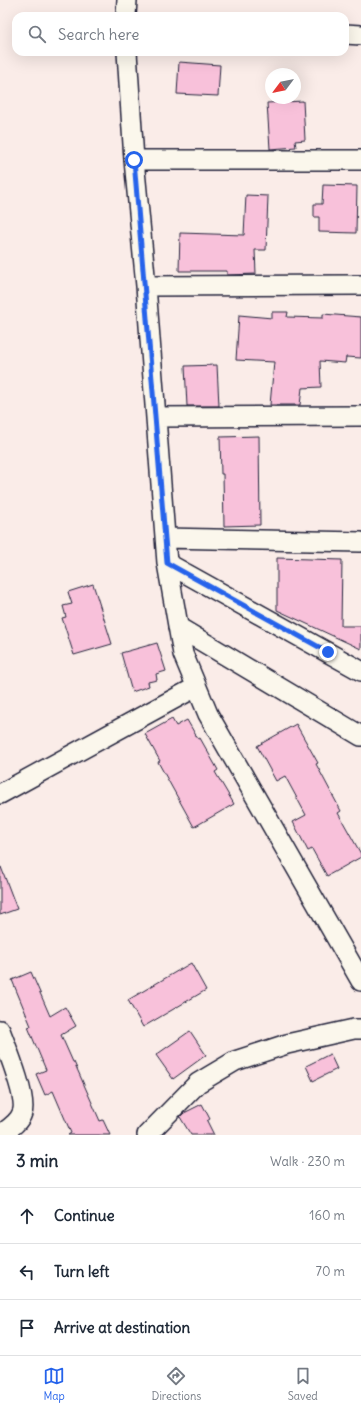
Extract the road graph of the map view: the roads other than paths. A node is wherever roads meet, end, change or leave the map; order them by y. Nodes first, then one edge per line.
1 (127, 0) edge
2 (126, 12) edge
3 (349, 34) edge
4 (361, 35) edge
5 (127, 56) edge
6 (134, 160) junction
7 (361, 160) edge
8 (361, 285) edge
9 (146, 286) junction
10 (361, 416) edge
11 (156, 417) junction
12 (165, 538) junction
13 (361, 542) edge
14 (167, 563) junction
15 (178, 627) junction
16 (361, 671) edge
17 (196, 687) junction
18 (361, 736) edge
19 (0, 794) edge
20 (361, 981) edge
21 (361, 1029) edge
22 (2, 1038) edge
23 (0, 1135) edge
24 (147, 1135) edge

1 - 2 street
3 - 4 street
5 - 6 street
6 - 7 street
6 - 9 street
8 - 9 street
9 - 11 street
10 - 11 street
11 - 12 street
12 - 13 street
12 - 14 street
14 - 15 street
14 - 16 street
15 - 17 street
15 - 18 street
17 - 19 street
17 - 20 street
21 - 24 street
22 - 23 street

